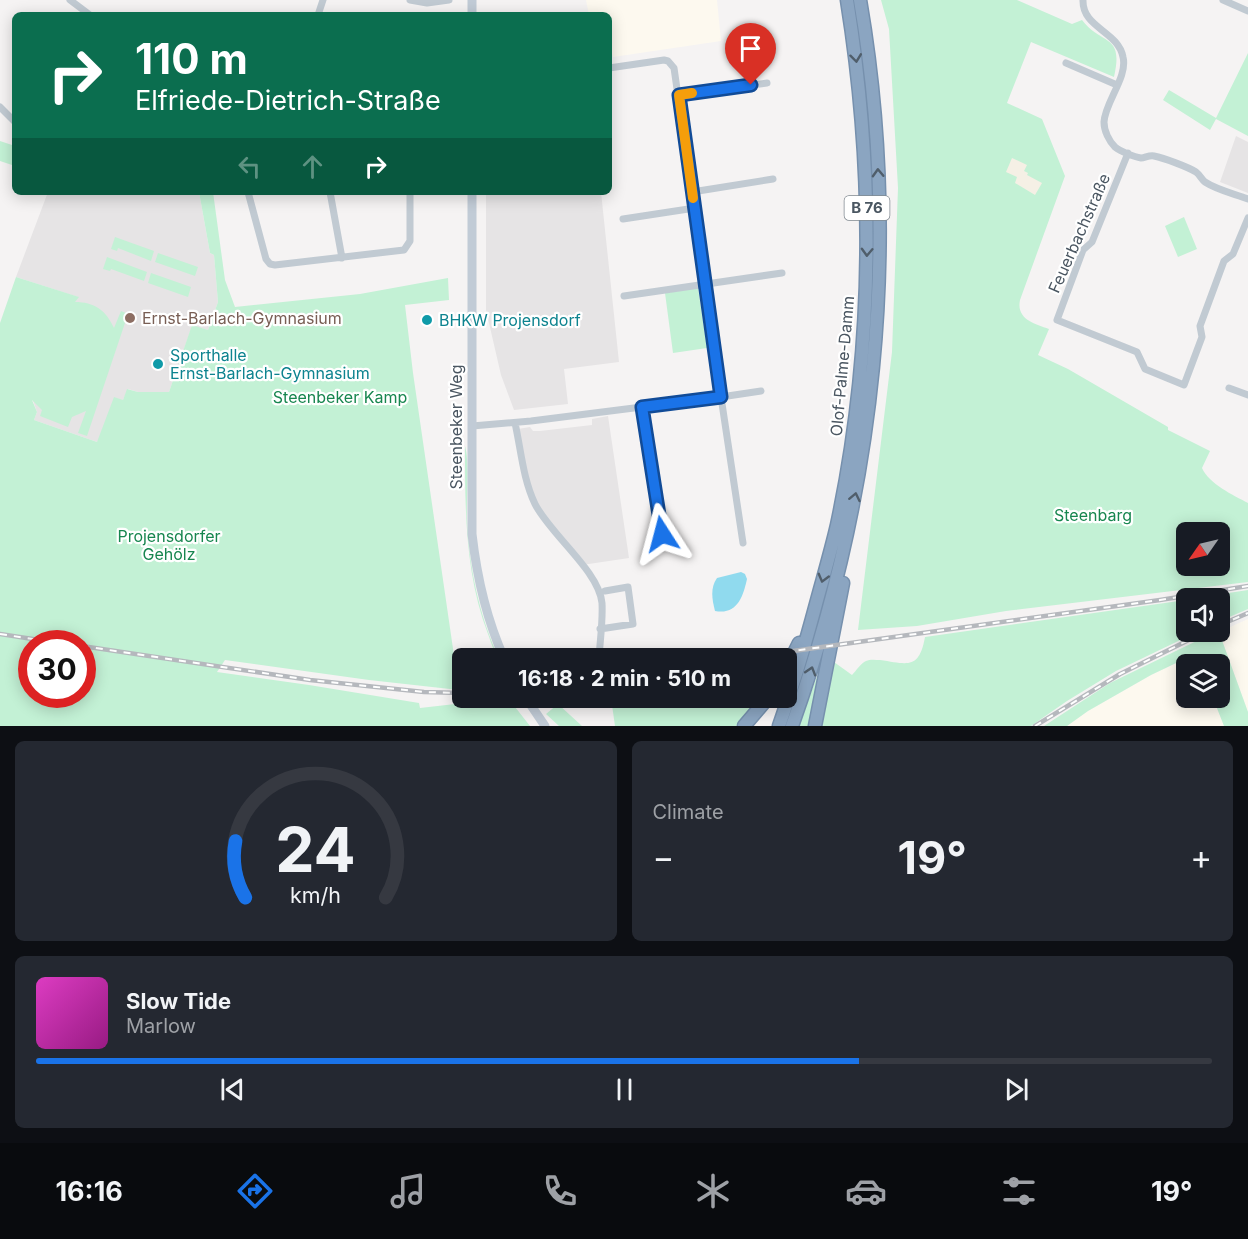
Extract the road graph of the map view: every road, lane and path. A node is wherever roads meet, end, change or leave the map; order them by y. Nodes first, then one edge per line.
1 (70, 0) edge
2 (410, 0) edge
3 (449, 0) edge
4 (847, 0) edge
5 (860, 0) edge
6 (1083, 0) edge
7 (1223, 0) edge
8 (1248, 11) edge
9 (86, 12) edge
10 (1066, 63) dead end
11 (612, 68) edge
12 (768, 83) dead end
13 (1118, 85) junction
14 (679, 95) junction
15 (0, 107) edge
16 (12, 119) edge
17 (1128, 153) junction
18 (774, 179) dead end
19 (692, 192) junction
20 (249, 195) edge
21 (331, 195) edge
22 (410, 195) edge
23 (472, 195) edge
24 (1248, 199) edge
25 (694, 208) junction
26 (1248, 218) edge
27 (623, 219) dead end
28 (342, 258) junction
29 (782, 273) dead end
30 (705, 285) junction
31 (624, 296) dead end
32 (1229, 388) dead end
33 (761, 391) dead end
34 (1248, 395) edge
35 (721, 397) junction
36 (642, 407) junction
37 (515, 423) junction
38 (472, 426) junction
39 (662, 534) dead end
40 (743, 543) dead end
41 (843, 554) junction
42 (605, 591) dead end
43 (813, 612) junction
44 (600, 629) junction
45 (500, 648) edge
46 (599, 648) edge
47 (796, 648) edge
48 (533, 708) edge
49 (759, 708) edge
50 (538, 715) junction
51 (545, 726) edge
52 (550, 726) edge
53 (744, 726) edge
54 (779, 726) edge
55 (792, 726) edge
56 (815, 726) edge

1 - 9 street
2 - 3 street
4 -> 43 highway, Olof-Palme-Damm / B 76
41 -> 5 highway, Olof-Palme-Damm / B 76
6 - 13 street
7 - 8 street
10 - 13 street
11 - 14 street
12 - 14 street
13 - 17 street
14 - 19 street
15 - 16 street
17 - 24 street
17 - 26 street, Feuerbachstraße
18 - 19 street
19 - 25 street
20 - 28 street
21 - 28 street
22 - 28 street
23 - 38 main road, Steenbeker Weg
25 - 27 street
25 - 30 street
29 - 30 street
30 - 31 street
30 - 35 street
32 - 34 street
33 - 35 street
35 - 36 street
35 - 40 street
36 - 37 street
36 - 39 street
37 - 38 street
37 - 44 street
38 - 45 main road, Steenbeker Weg
55 -> 41 highway, Olof-Palme-Damm / B 76
41 - 56 highway
42 - 44 street
43 - 47 highway
43 - 54 highway, Olof-Palme-Damm / B 76
44 - 46 street
48 - 50 main road
49 - 53 highway
50 - 51 main road
50 - 52 main road

